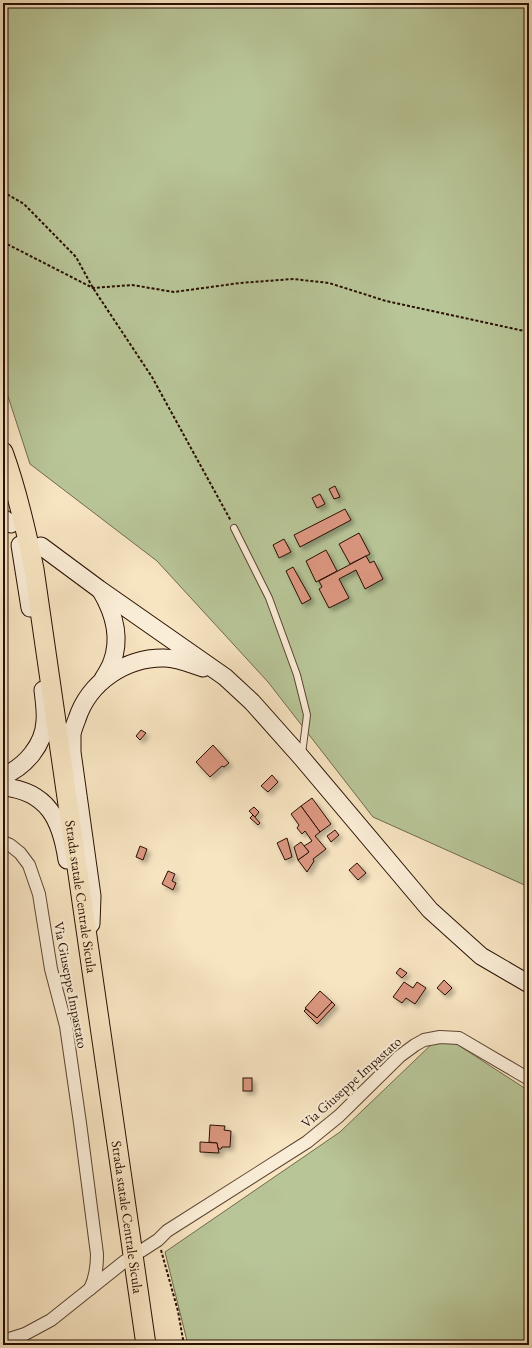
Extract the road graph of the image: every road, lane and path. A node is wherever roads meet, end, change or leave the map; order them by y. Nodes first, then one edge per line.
1 (3, 192) edge
2 (3, 242) edge
3 (93, 288) junction
4 (529, 332) edge
5 (3, 452) edge
6 (3, 469) edge
7 (234, 528) joint
8 (41, 546) dead end
9 (99, 589) junction
10 (225, 677) junction
11 (103, 679) junction
12 (301, 757) junction
13 (3, 776) edge
14 (3, 787) edge
15 (3, 842) edge
16 (445, 924) junction
17 (90, 952) junction
18 (529, 971) edge
19 (529, 984) edge
20 (99, 1020) junction
21 (529, 1079) edge
22 (158, 1240) junction
23 (141, 1250) dead end
24 (125, 1261) dead end
25 (90, 1289) junction
26 (3, 1341) edge
27 (146, 1345) edge
28 (184, 1345) edge

1 - 3 path
2 - 3 path
3 - 4 path
3 - 7 path
5 - 17 main road, Strada statale Centrale Sicula
6 - 13 main road
7 - 12 lane
8 - 9 main road
9 - 10 main road
9 - 11 main road
10 - 11 main road
10 - 12 main road
11 - 17 main road
12 - 16 main road
14 - 20 main road
15 - 25 street, Via Giuseppe Impastato
16 - 18 main road
16 - 19 main road
17 - 20 main road, Strada statale Centrale Sicula
20 - 27 main road, Strada statale Centrale Sicula
21 - 22 street, Via Giuseppe Impastato
22 - 23 street, Via Giuseppe Impastato
22 - 28 path
24 - 25 street
25 - 26 street

